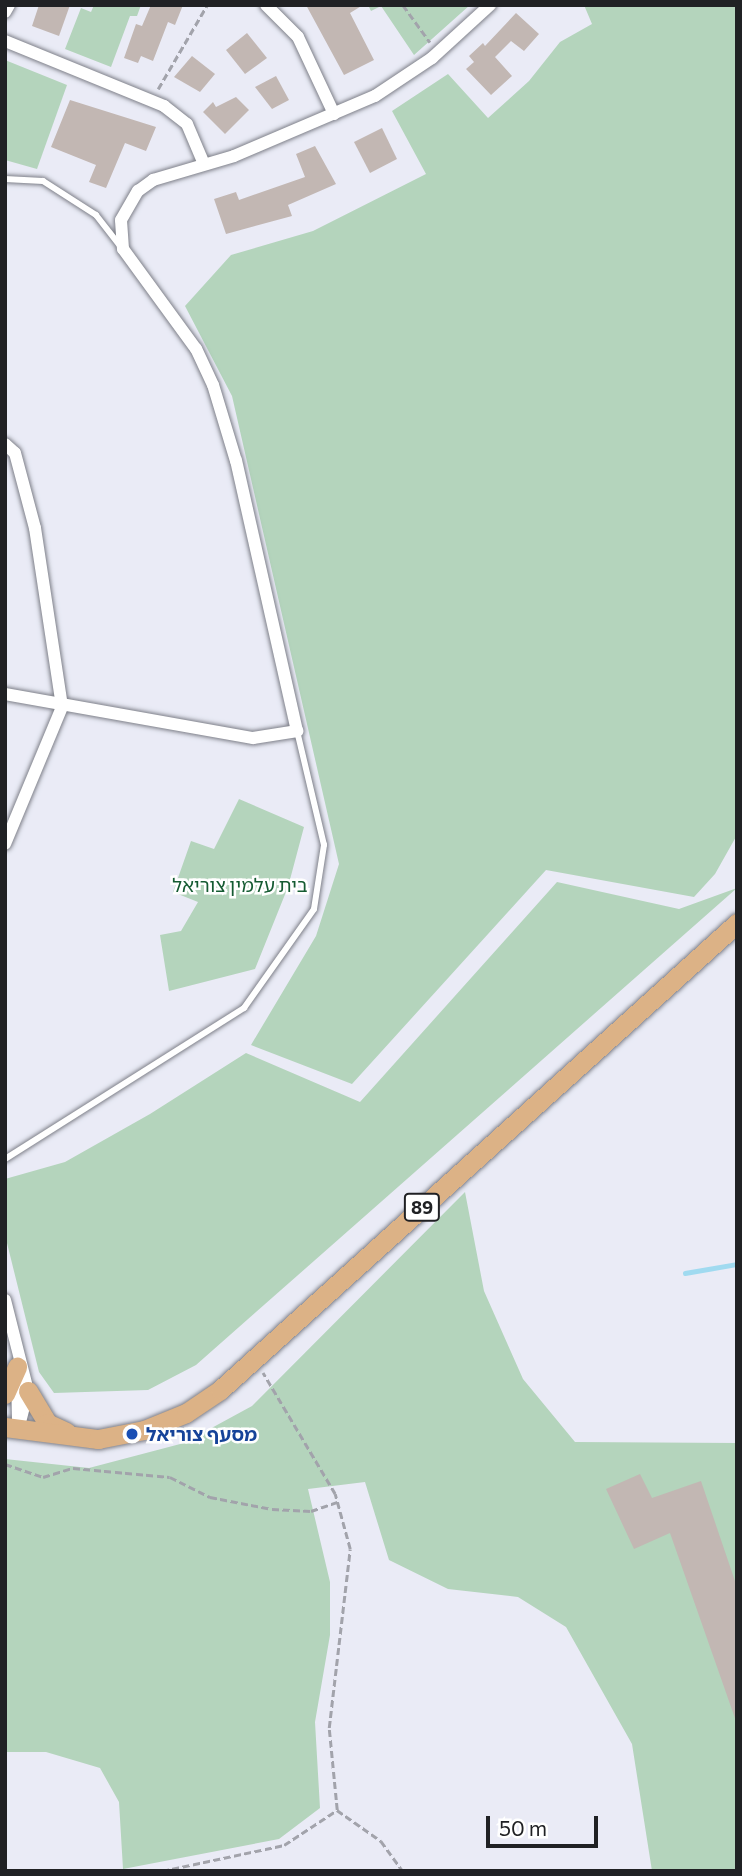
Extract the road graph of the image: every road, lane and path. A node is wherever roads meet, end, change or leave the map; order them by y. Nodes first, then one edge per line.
1 (9, 5) edge
2 (207, 5) edge
3 (266, 5) edge
4 (402, 5) edge
5 (490, 5) edge
6 (5, 12) edge
7 (5, 41) edge
8 (438, 52) junction
9 (152, 101) junction
10 (334, 114) junction
11 (204, 164) junction
12 (5, 179) edge
13 (122, 249) junction
14 (5, 444) edge
15 (5, 694) edge
16 (62, 708) junction
17 (296, 731) junction
18 (5, 844) edge
19 (737, 923) edge
20 (5, 1159) edge
21 (5, 1300) edge
22 (17, 1357) junction
23 (254, 1358) junction
24 (28, 1391) junction
25 (5, 1394) edge
26 (12, 1429) edge
27 (80, 1438) junction
28 (5, 1464) edge
29 (337, 1502) junction
30 (337, 1810) junction
31 (162, 1871) edge
32 (403, 1871) edge

1 - 6 street
2 - 9 path
3 - 10 street
4 - 8 path
5 - 8 street
7 - 9 street
8 - 10 street
9 - 11 street
10 - 11 street
11 - 13 street
12 - 13 lane
13 - 17 street
14 - 16 street
15 - 16 street
16 - 17 street
16 - 18 street
17 - 20 lane
19 - 23 highway, 89
21 - 22 street
22 - 24 street
22 - 25 highway
22 - 26 street
23 - 27 highway, 89
23 - 29 path
24 - 26 street
24 - 27 highway
26 - 27 highway, 89
28 - 29 path
29 - 30 path
30 - 31 path
30 - 32 path

